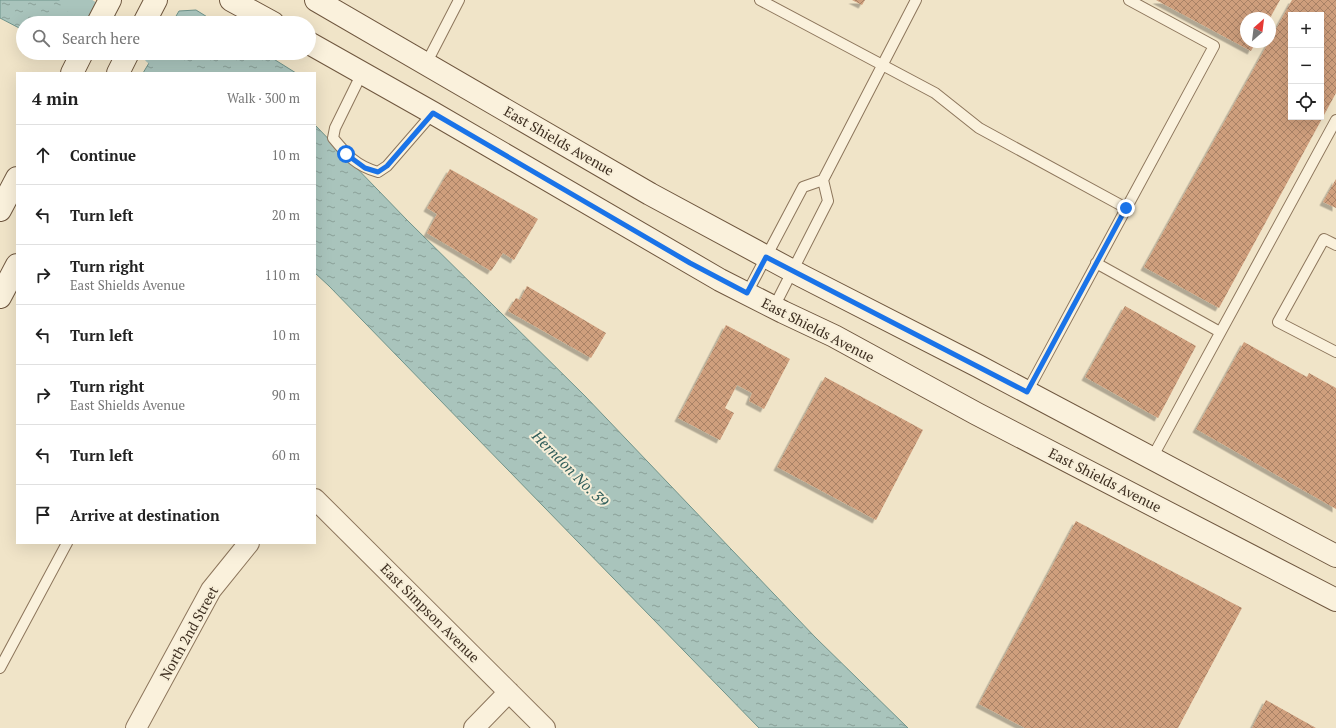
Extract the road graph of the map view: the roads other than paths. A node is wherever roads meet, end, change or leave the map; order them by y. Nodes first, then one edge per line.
1 (110, 0) edge
2 (231, 0) edge
3 (459, 0) edge
4 (760, 0) edge
5 (916, 0) edge
6 (1129, 0) edge
7 (326, 3) edge
8 (102, 16) edge
9 (260, 16) edge
10 (316, 47) edge
11 (78, 60) edge
12 (426, 64) junction
13 (882, 65) junction
14 (72, 72) edge
15 (362, 73) junction
16 (433, 113) junction
17 (1336, 120) edge
18 (16, 180) edge
19 (823, 180) junction
20 (1126, 208) junction
21 (0, 210) edge
22 (1336, 245) edge
23 (766, 257) junction
24 (1096, 264) junction
25 (16, 269) edge
26 (792, 271) junction
27 (747, 293) junction
28 (0, 297) edge
29 (774, 307) junction
30 (1220, 332) junction
31 (1336, 352) edge
32 (1027, 392) junction
33 (1152, 458) junction
34 (316, 500) edge
35 (66, 544) edge
36 (248, 544) edge
37 (1336, 556) edge
38 (1336, 600) edge
39 (0, 668) edge
40 (509, 692) junction
41 (136, 728) edge
42 (474, 728) edge
43 (545, 728) edge

1 - 8 main road
2 - 9 main road
3 - 12 lane
4 - 13 lane
5 - 13 lane
6 - 20 lane
7 - 12 main road, East Shields Avenue
10 - 15 main road, East Shields Avenue
11 - 14 main road
12 - 23 main road, East Shields Avenue
13 - 19 lane
13 - 20 lane
15 - 16 main road, East Shields Avenue
15 - 16 lane
16 - 27 main road, East Shields Avenue
17 - 30 lane
18 - 21 main road
19 - 23 lane
19 - 26 lane
20 - 24 lane
22 - 31 lane
23 - 26 main road, East Shields Avenue
23 - 27 lane
24 - 30 lane
24 - 32 lane
25 - 28 main road
26 - 29 lane
26 - 32 main road, East Shields Avenue
27 - 29 main road, East Shields Avenue
29 - 38 main road, East Shields Avenue
30 - 33 lane
32 - 33 main road, East Shields Avenue
33 - 37 main road, East Shields Avenue
34 - 40 street, East Simpson Avenue
35 - 39 lane
36 - 41 street, North 2nd Street
40 - 42 street
40 - 43 street, East Simpson Avenue

